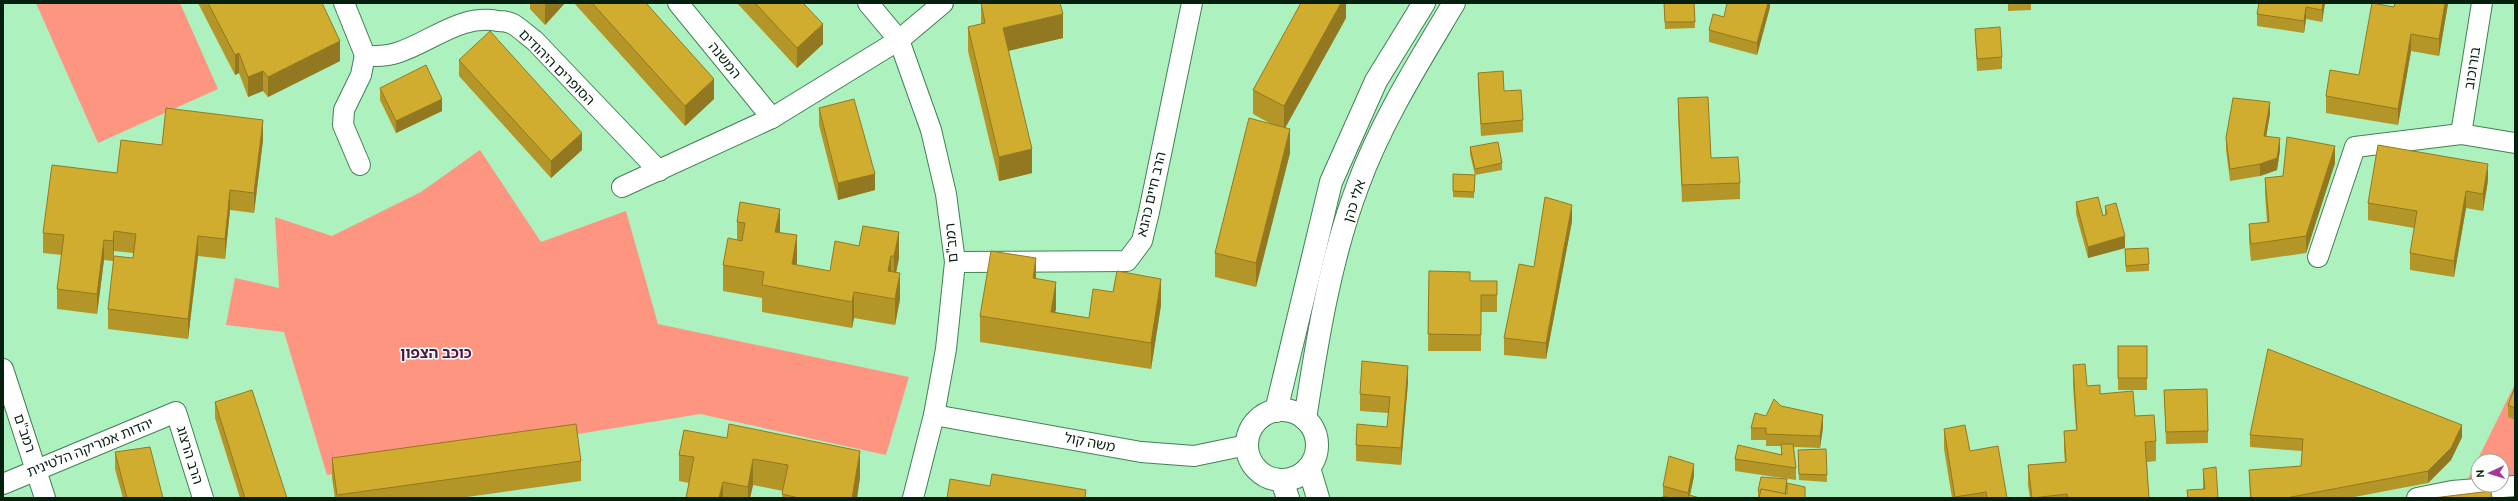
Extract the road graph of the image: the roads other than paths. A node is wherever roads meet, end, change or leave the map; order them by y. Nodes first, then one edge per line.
1 (344, 3) edge
2 (678, 3) edge
3 (868, 3) edge
4 (943, 3) edge
5 (1192, 3) edge
6 (1424, 3) edge
7 (1454, 3) edge
8 (2482, 3) edge
9 (899, 40) junction
10 (365, 55) junction
11 (772, 118) junction
12 (2462, 134) junction
13 (2515, 143) edge
14 (360, 165) dead end
15 (659, 171) junction
16 (622, 187) dead end
17 (2318, 257) dead end
18 (955, 262) junction
19 (3, 369) edge
20 (1276, 411) junction
21 (176, 412) joint
22 (934, 415) junction
23 (1305, 419) junction
24 (1247, 445) junction
25 (36, 468) junction
26 (1309, 468) junction
27 (3, 484) edge
28 (2515, 486) edge
29 (1285, 489) edge
30 (45, 498) edge
31 (203, 498) edge
32 (913, 498) edge
33 (1318, 498) edge
34 (2417, 498) edge

1 - 10 street
2 - 11 street, המשנה
3 - 9 street, רמב"ם
4 - 9 street
5 - 18 street, הרב חיים כהנא
6 - 20 street, אלי כהן
7 - 23 street, אלי כהן
8 - 12 street, בורוכוב
9 - 11 street
9 - 18 street, רמב"ם
10 - 14 street
10 - 15 street, הסופרים היהודים
11 - 15 street
12 - 13 street
12 - 17 street
15 - 16 street
18 - 22 street, רמב"ם
19 - 25 street, רמב"ם
20 - 23 street
20 - 24 street
21 - 25 street, יהדות אמריקה הלטינית
21 - 31 street, הרב הרצוג
22 - 24 street, משה קול
22 - 32 street, רמב"ם
23 - 26 street
24 - 29 street
25 - 27 street, יהדות אמריקה הלטינית
25 - 30 street, רמב"ם
26 - 29 street
26 - 33 street
28 - 34 street

